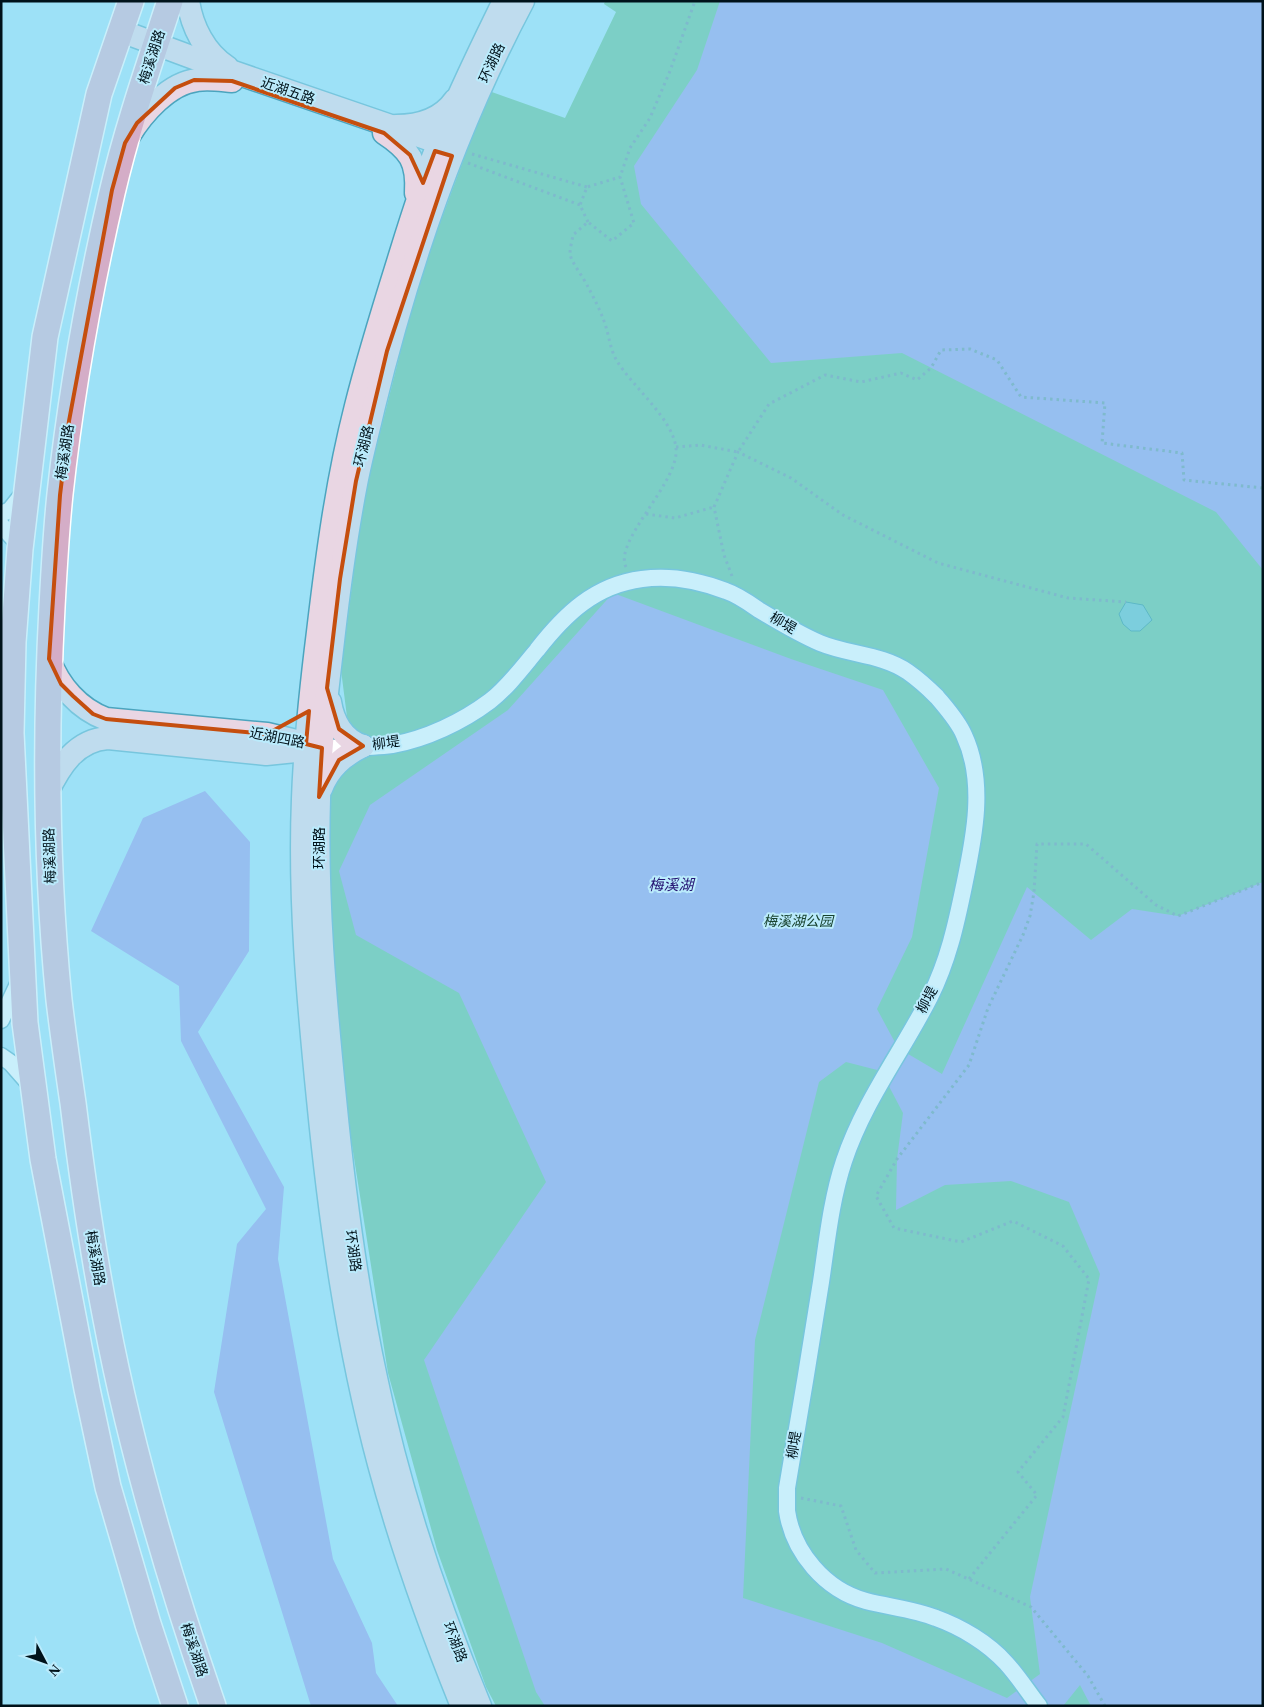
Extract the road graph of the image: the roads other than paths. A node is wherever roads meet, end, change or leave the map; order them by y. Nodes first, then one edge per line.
1 (131, 1) edge
2 (170, 1) edge
3 (188, 1) edge
4 (504, 1) edge
5 (523, 1) edge
6 (120, 36) junction
7 (155, 48) junction
8 (234, 77) junction
9 (461, 91) junction
10 (386, 129) junction
11 (125, 143) junction
12 (445, 150) junction
13 (414, 210) junction
14 (27, 488) junction
15 (1, 514) edge
16 (1, 524) edge
17 (20, 549) junction
18 (49, 659) junction
19 (320, 687) junction
20 (266, 744) junction
21 (363, 746) junction
22 (312, 747) junction
23 (47, 793) junction
24 (311, 799) junction
25 (23, 973) junction
26 (1, 1020) edge
27 (1, 1056) edge
28 (34, 1089) junction
29 (175, 1706) edge
30 (213, 1706) edge
31 (462, 1706) edge
32 (480, 1706) edge
33 (1038, 1706) edge

1 - 6 main road
2 - 7 main road, 梅溪湖路
3 - 8 main road
4 - 9 main road, 环湖路
5 - 12 main road, 环湖路
6 - 7 main road, 近湖五路
6 - 14 main road
7 - 8 main road, 近湖五路
7 - 11 main road, 梅溪湖路
8 - 10 main road, 近湖五路
8 - 11 main road
9 - 10 main road
9 - 12 main road, 环湖路
10 - 12 main road, 近湖五路
10 - 13 main road
11 - 18 main road, 梅溪湖路
12 - 13 main road, 环湖路
12 - 19 main road, 环湖路
13 - 19 main road, 环湖路
14 - 15 street
14 - 17 main road
16 - 17 street
17 - 25 main road
18 - 20 main road, 近湖四路
18 - 23 main road, 梅溪湖路
19 - 20 main road
19 - 21 main road
19 - 22 main road, 环湖路
20 - 22 main road, 近湖四路
20 - 23 main road, 近湖四路
20 - 24 main road
21 - 22 street, 柳堤
21 - 24 main road
21 - 33 street, 柳堤
22 - 24 main road, 环湖路
23 - 30 main road, 梅溪湖路
24 - 31 main road, 环湖路
24 - 32 main road, 环湖路
25 - 26 street
25 - 28 main road
27 - 28 street
28 - 29 main road

